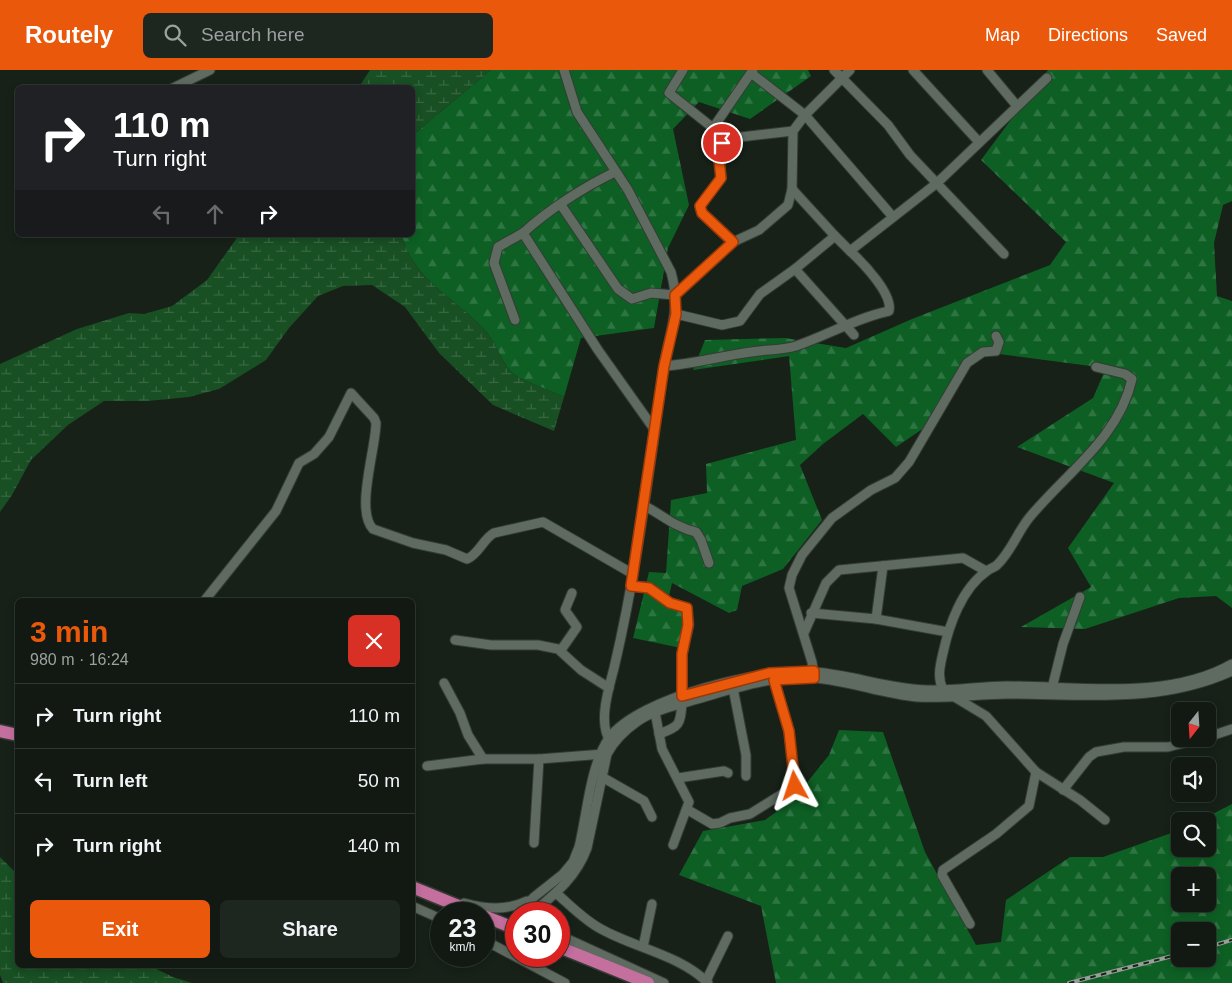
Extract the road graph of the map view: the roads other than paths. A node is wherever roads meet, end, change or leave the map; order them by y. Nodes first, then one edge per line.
1 (210, 70) edge
2 (564, 70) edge
3 (683, 70) edge
4 (834, 70) edge
5 (850, 70) edge
6 (913, 70) edge
7 (988, 70) edge
8 (752, 71) edge
9 (842, 78) junction
10 (1046, 78) dead end
11 (179, 85) edge
12 (1017, 106) junction
13 (805, 115) junction
14 (793, 131) junction
15 (978, 141) junction
16 (615, 172) junction
17 (937, 183) junction
18 (792, 189) junction
19 (561, 205) junction
20 (893, 217) junction
21 (523, 233) junction
22 (835, 236) junction
23 (733, 242) junction
24 (850, 251) junction
25 (1004, 254) dead end
26 (795, 269) junction
27 (675, 295) junction
28 (676, 314) junction
29 (515, 320) dead end
30 (844, 324) junction
31 (854, 335) dead end
32 (996, 336) dead end
33 (664, 366) junction
34 (1096, 367) dead end
35 (654, 428) junction
36 (644, 504) junction
37 (709, 563) dead end
38 (883, 566) junction
39 (986, 571) junction
40 (632, 574) junction
41 (631, 586) junction
42 (572, 593) dead end
43 (1080, 597) dead end
44 (206, 598) edge
45 (811, 613) junction
46 (876, 619) junction
47 (948, 632) junction
48 (804, 633) junction
49 (455, 640) dead end
50 (561, 650) junction
51 (1232, 664) edge
52 (1232, 671) edge
53 (814, 675) junction
54 (774, 680) junction
55 (444, 683) dead end
56 (609, 688) junction
57 (733, 688) junction
58 (1052, 688) junction
59 (943, 690) junction
60 (951, 697) junction
61 (682, 700) junction
62 (655, 712) junction
63 (1232, 729) edge
64 (0, 730) edge
65 (15, 734) edge
66 (659, 734) junction
67 (1216, 734) edge
68 (610, 742) junction
69 (1171, 746) edge
70 (603, 754) junction
71 (483, 759) junction
72 (539, 759) junction
73 (427, 766) dead end
74 (1036, 772) junction
75 (728, 773) dead end
76 (746, 776) dead end
77 (602, 778) junction
78 (678, 778) junction
79 (1063, 790) junction
80 (688, 810) junction
81 (652, 817) dead end
82 (1104, 820) dead end
83 (534, 843) dead end
84 (672, 845) dead end
85 (416, 889) edge
86 (556, 893) junction
87 (534, 897) junction
88 (448, 902) edge
89 (529, 902) edge
90 (547, 902) edge
91 (652, 904) dead end
92 (415, 907) edge
93 (430, 914) edge
94 (970, 924) dead end
95 (728, 936) dead end
96 (570, 940) edge
97 (495, 946) edge
98 (643, 947) junction
99 (570, 951) edge
100 (707, 982) edge
101 (565, 983) edge
102 (648, 983) edge
103 (664, 983) edge

1 - 11 street
2 - 16 street
3 - 8 street
4 - 9 street
5 - 9 street
6 - 15 street
7 - 12 street
8 - 13 street
9 - 13 street
9 - 17 street
10 - 12 street
12 - 15 street
13 - 14 street
13 - 20 street
14 - 18 street
14 - 23 street
15 - 17 street
16 - 19 street
16 - 27 street
17 - 20 street
17 - 25 street
18 - 22 street
18 - 23 street
19 - 21 street
19 - 27 street
20 - 24 street
21 - 29 street
21 - 35 street
22 - 24 street
22 - 26 street
23 - 27 street
24 - 30 street
26 - 28 street
26 - 30 street
27 - 28 street
28 - 33 street
30 - 31 street
30 - 33 street
32 - 48 street
33 - 35 street
34 - 39 street
35 - 36 street
36 - 37 street
36 - 40 street
38 - 39 street
38 - 45 street
38 - 46 street
39 - 47 street
40 - 41 street
40 - 44 street
41 - 56 street
41 - 61 street
42 - 50 street
43 - 58 street
45 - 46 street
45 - 48 street
46 - 47 street
47 - 59 street
48 - 53 street
49 - 50 street
50 - 56 street
51 - 58 street
52 - 60 street
53 - 54 street
53 - 59 street
53 - 60 street
53 - 61 street
54 - 57 street
54 - 80 street
55 - 71 street
56 - 68 street
57 - 61 street
57 - 76 street
58 - 59 street
59 - 60 street
60 - 74 street
61 - 62 street
61 - 66 street
61 - 68 street
62 - 66 street
62 - 68 street
63 - 67 street
64 - 65 highway
66 - 78 street
68 - 70 street
69 - 79 street
70 - 72 street
70 - 77 street
70 - 87 street
71 - 72 street
71 - 73 street
72 - 83 street
74 - 79 street
74 - 94 street
75 - 78 street
77 - 81 street
77 - 86 street
78 - 80 street
79 - 82 street
80 - 84 street
85 - 87 street
85 - 88 highway
86 - 90 street
86 - 98 street
87 - 89 street
91 - 98 street
92 - 93 street
95 - 100 street
96 - 103 street
97 - 101 street
98 - 100 street
99 - 102 highway

